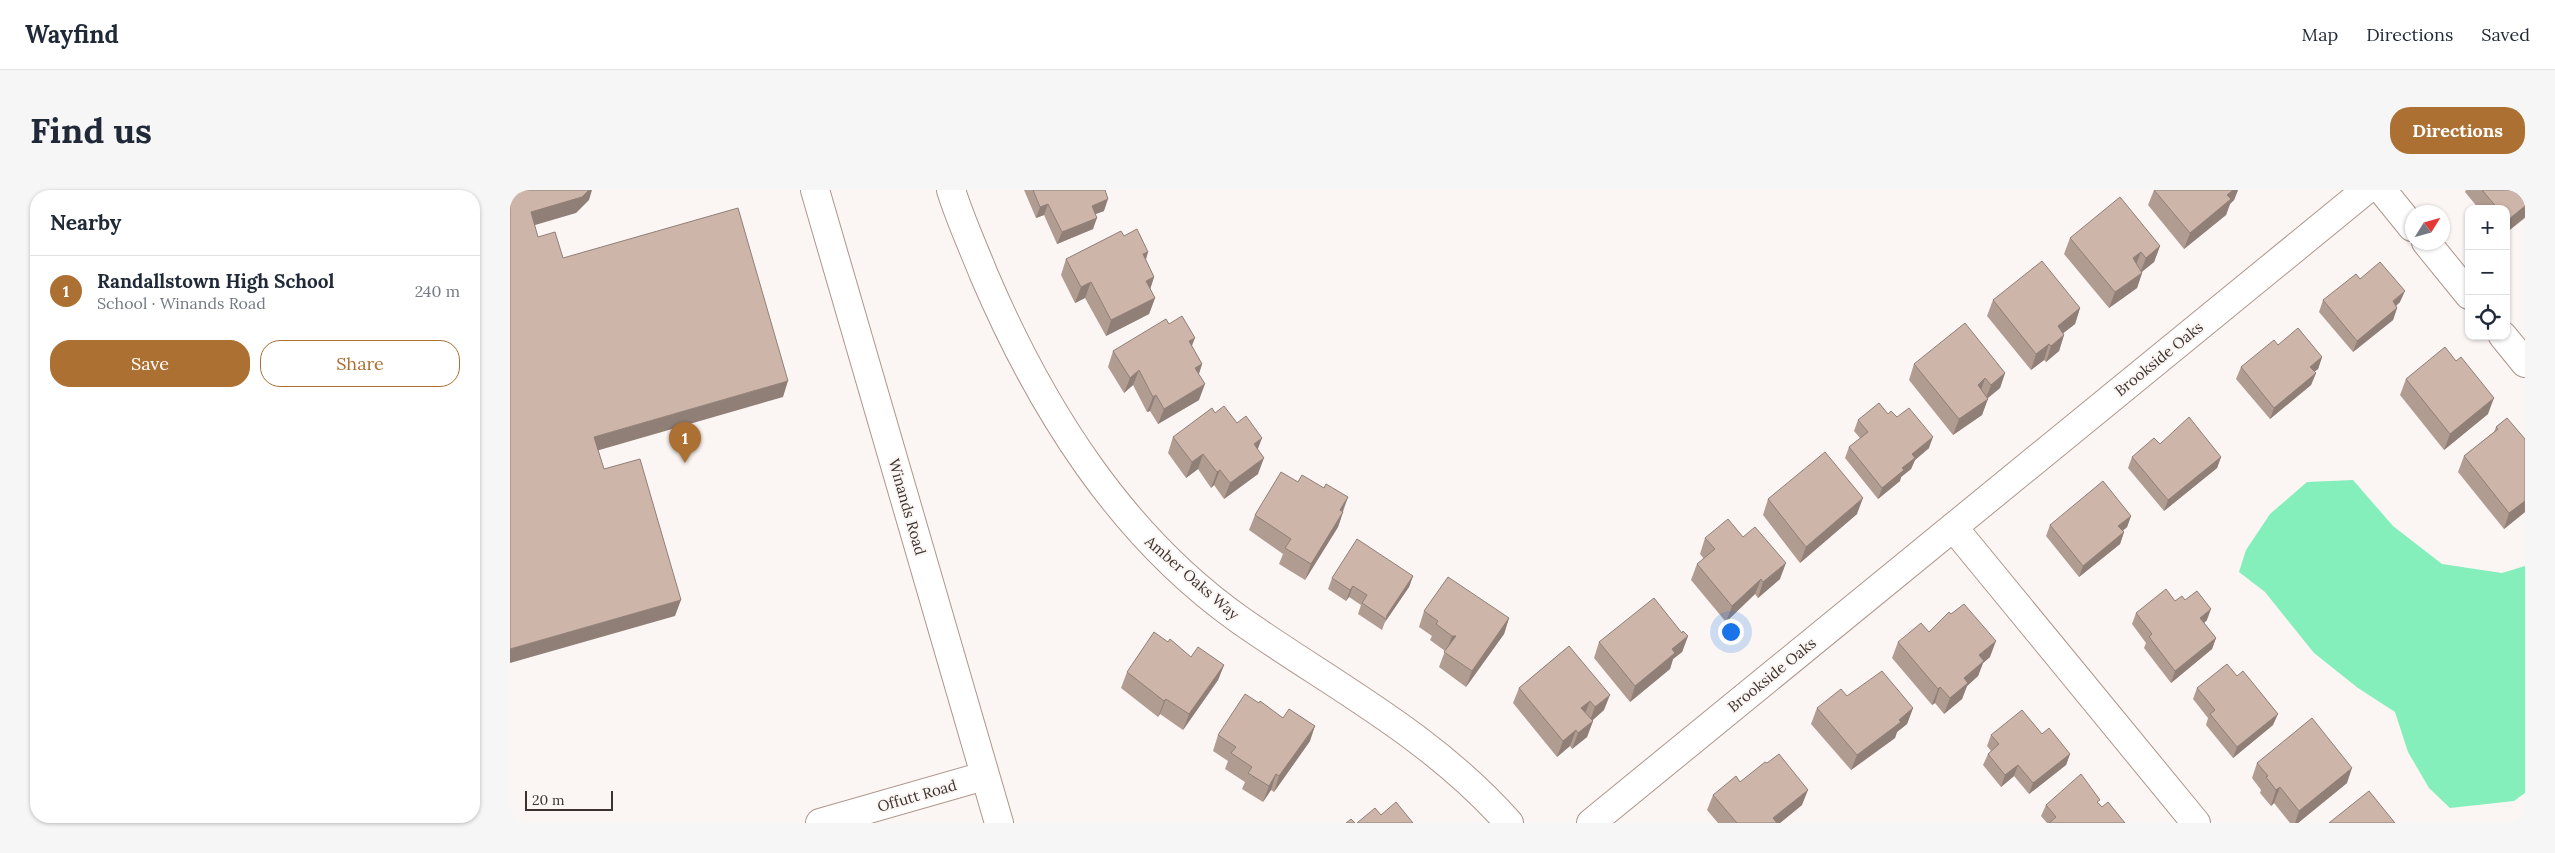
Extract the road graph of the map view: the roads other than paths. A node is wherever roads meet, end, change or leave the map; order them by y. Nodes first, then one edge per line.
1 (815, 190) edge
2 (951, 190) edge
3 (2366, 190) edge
4 (2382, 190) edge
5 (2405, 218) edge
6 (2432, 250) edge
7 (2465, 290) edge
8 (2506, 340) edge
9 (2525, 363) edge
10 (1953, 527) junction
11 (984, 776) junction
12 (820, 823) edge
13 (999, 823) edge
14 (1510, 823) edge
15 (1591, 823) edge
16 (2196, 823) edge

1 - 11 street, Winands Road
2 - 14 street, Amber Oaks Way
3 - 10 street, Brookside Oaks
4 - 5 street
6 - 7 street
8 - 9 street
10 - 15 street, Brookside Oaks
10 - 16 street
11 - 12 street, Offutt Road
11 - 13 street, Winands Road

